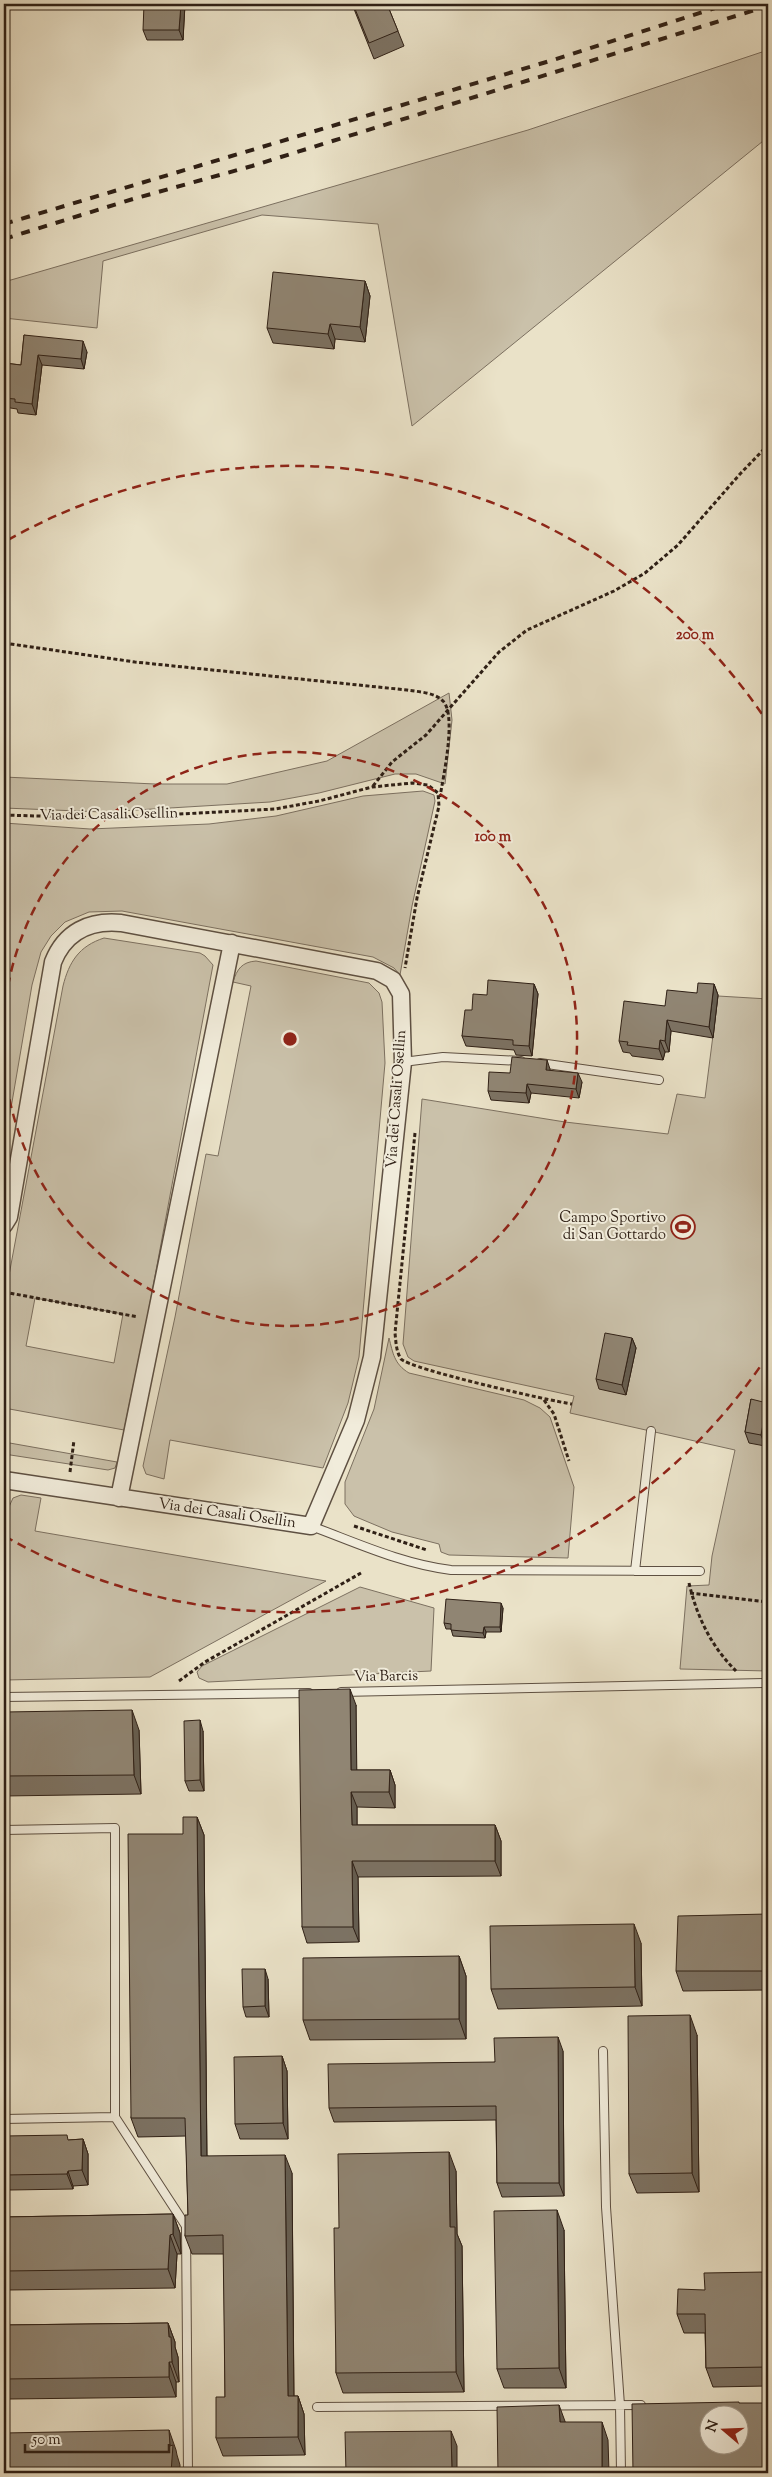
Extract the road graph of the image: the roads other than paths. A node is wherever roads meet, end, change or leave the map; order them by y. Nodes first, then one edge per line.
1 (232, 943) junction
2 (404, 1062) junction
3 (659, 1080) dead end
4 (4, 1224) edge
5 (651, 1431) dead end
6 (4, 1480) edge
7 (119, 1498) junction
8 (311, 1526) junction
9 (635, 1571) junction
10 (700, 1571) dead end
11 (768, 1683) edge
12 (317, 1692) edge
13 (336, 1692) edge
14 (4, 1696) edge
15 (4, 1830) edge
16 (603, 2051) dead end
17 (115, 2117) junction
18 (4, 2119) edge
19 (620, 2405) junction
20 (650, 2405) edge
21 (317, 2407) dead end
22 (188, 2473) edge
23 (621, 2473) edge

1 - 2 street, Via dei Casali Osellin
1 - 4 street
1 - 7 street
2 - 3 lane
2 - 8 street, Via dei Casali Osellin
5 - 9 lane
6 - 7 street, Via dei Casali Osellin
7 - 8 street, Via dei Casali Osellin
8 - 9 lane
9 - 10 lane
11 - 13 lane, Via Barcis
12 - 14 lane
15 - 17 lane
16 - 19 lane
17 - 18 lane
17 - 22 lane
19 - 20 lane
19 - 21 lane
19 - 23 lane

